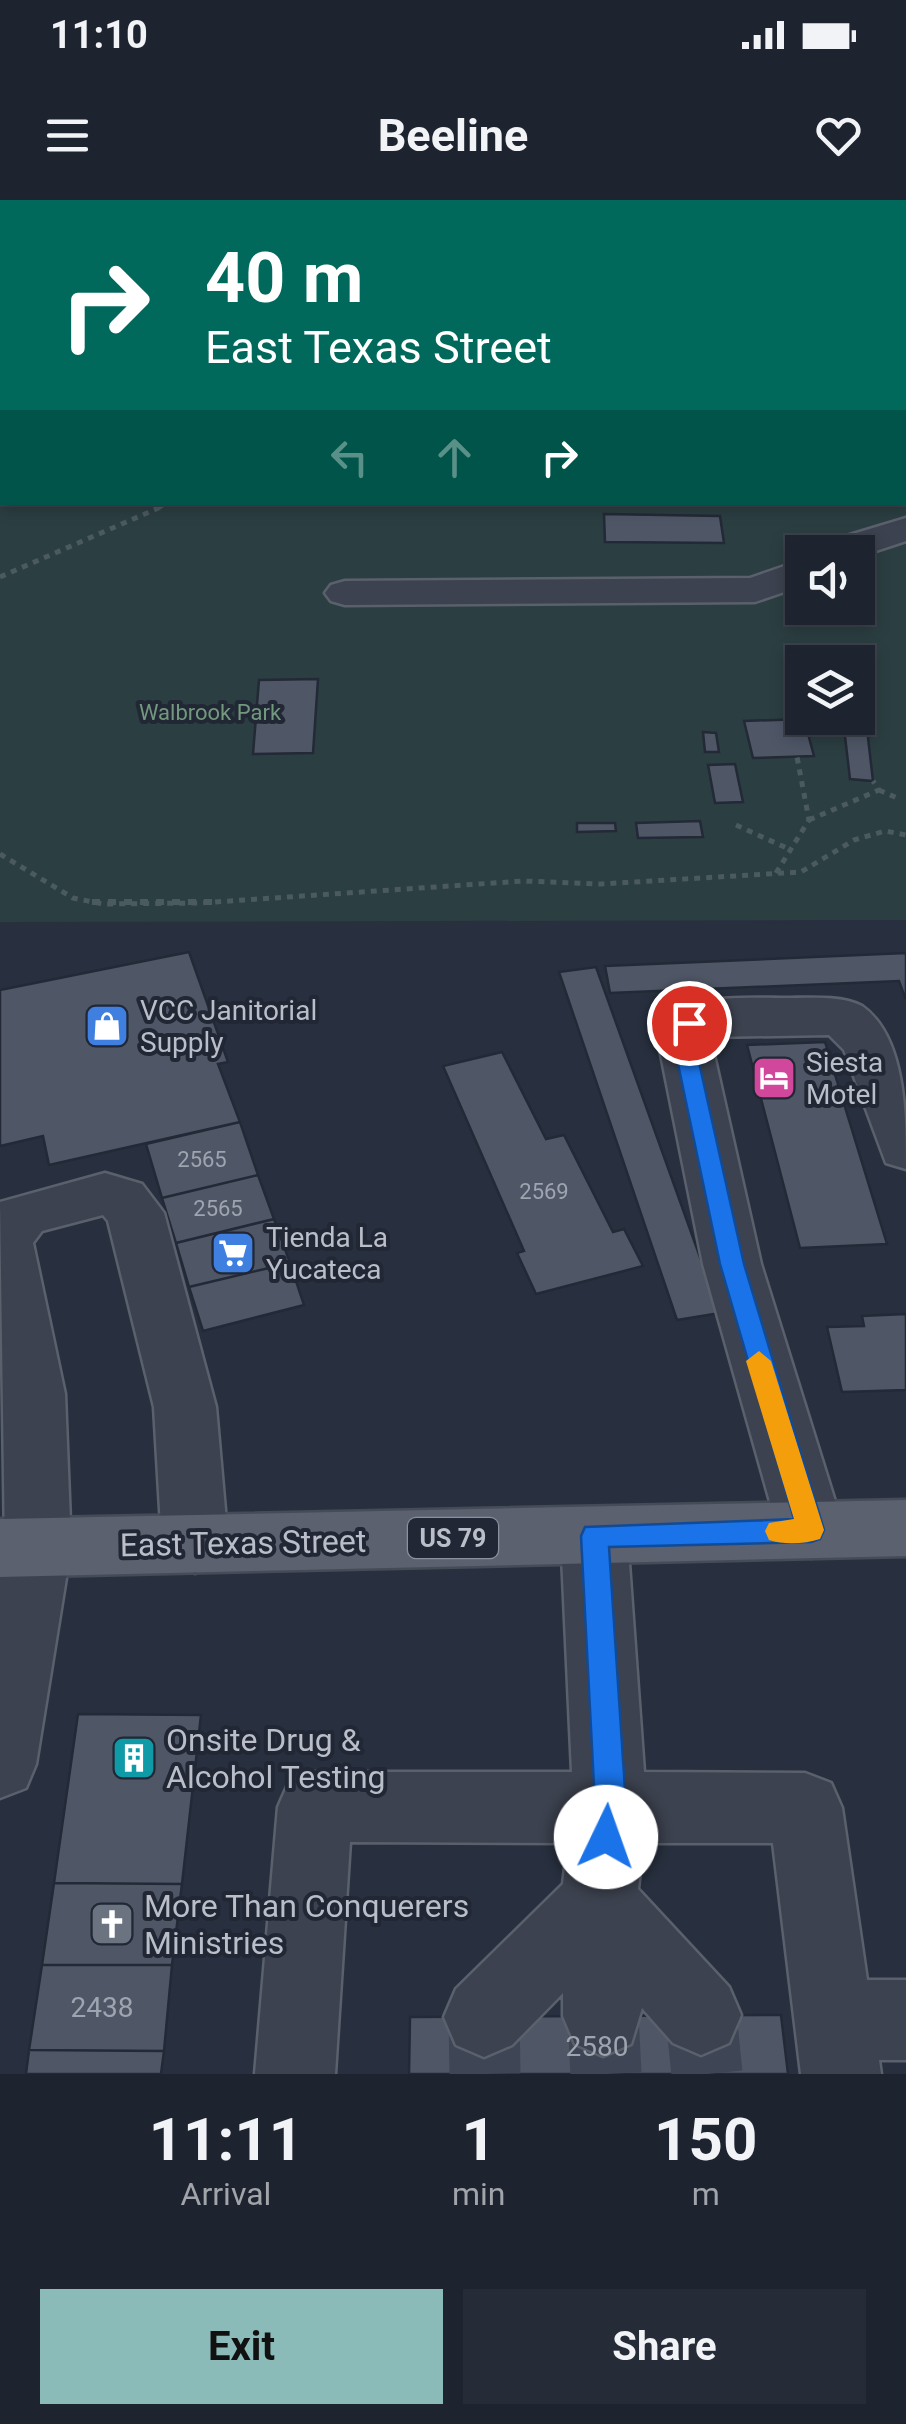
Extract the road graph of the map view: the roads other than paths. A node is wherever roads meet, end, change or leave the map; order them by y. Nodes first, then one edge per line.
1 (906, 529) edge
2 (875, 539) edge
3 (785, 579) edge
4 (345, 592) dead end
5 (906, 1149) edge
6 (906, 1528) edge
7 (811, 1530) junction
8 (594, 1536) junction
9 (195, 1544) junction
10 (19, 1548) edge
11 (0, 1764) edge
12 (610, 1805) junction
13 (599, 1902) junction
14 (701, 2015) tunnel mouth
15 (603, 2016) tunnel mouth
16 (484, 2017) dead end
17 (860, 2038) edge
18 (295, 2074) edge

1 - 2 lane
3 - 4 lane
5 - 7 lane
6 - 7 main road, East Texas Street / US 79
7 - 8 main road, East Texas Street / US 79
8 - 9 main road, East Texas Street / US 79
8 - 12 lane
9 - 10 main road, East Texas Street / US 79
9 - 10 lane
10 - 11 lane
12 - 13 lane
12 - 17 lane
12 - 18 lane
13 - 14 lane
13 - 15 lane
13 - 16 lane

